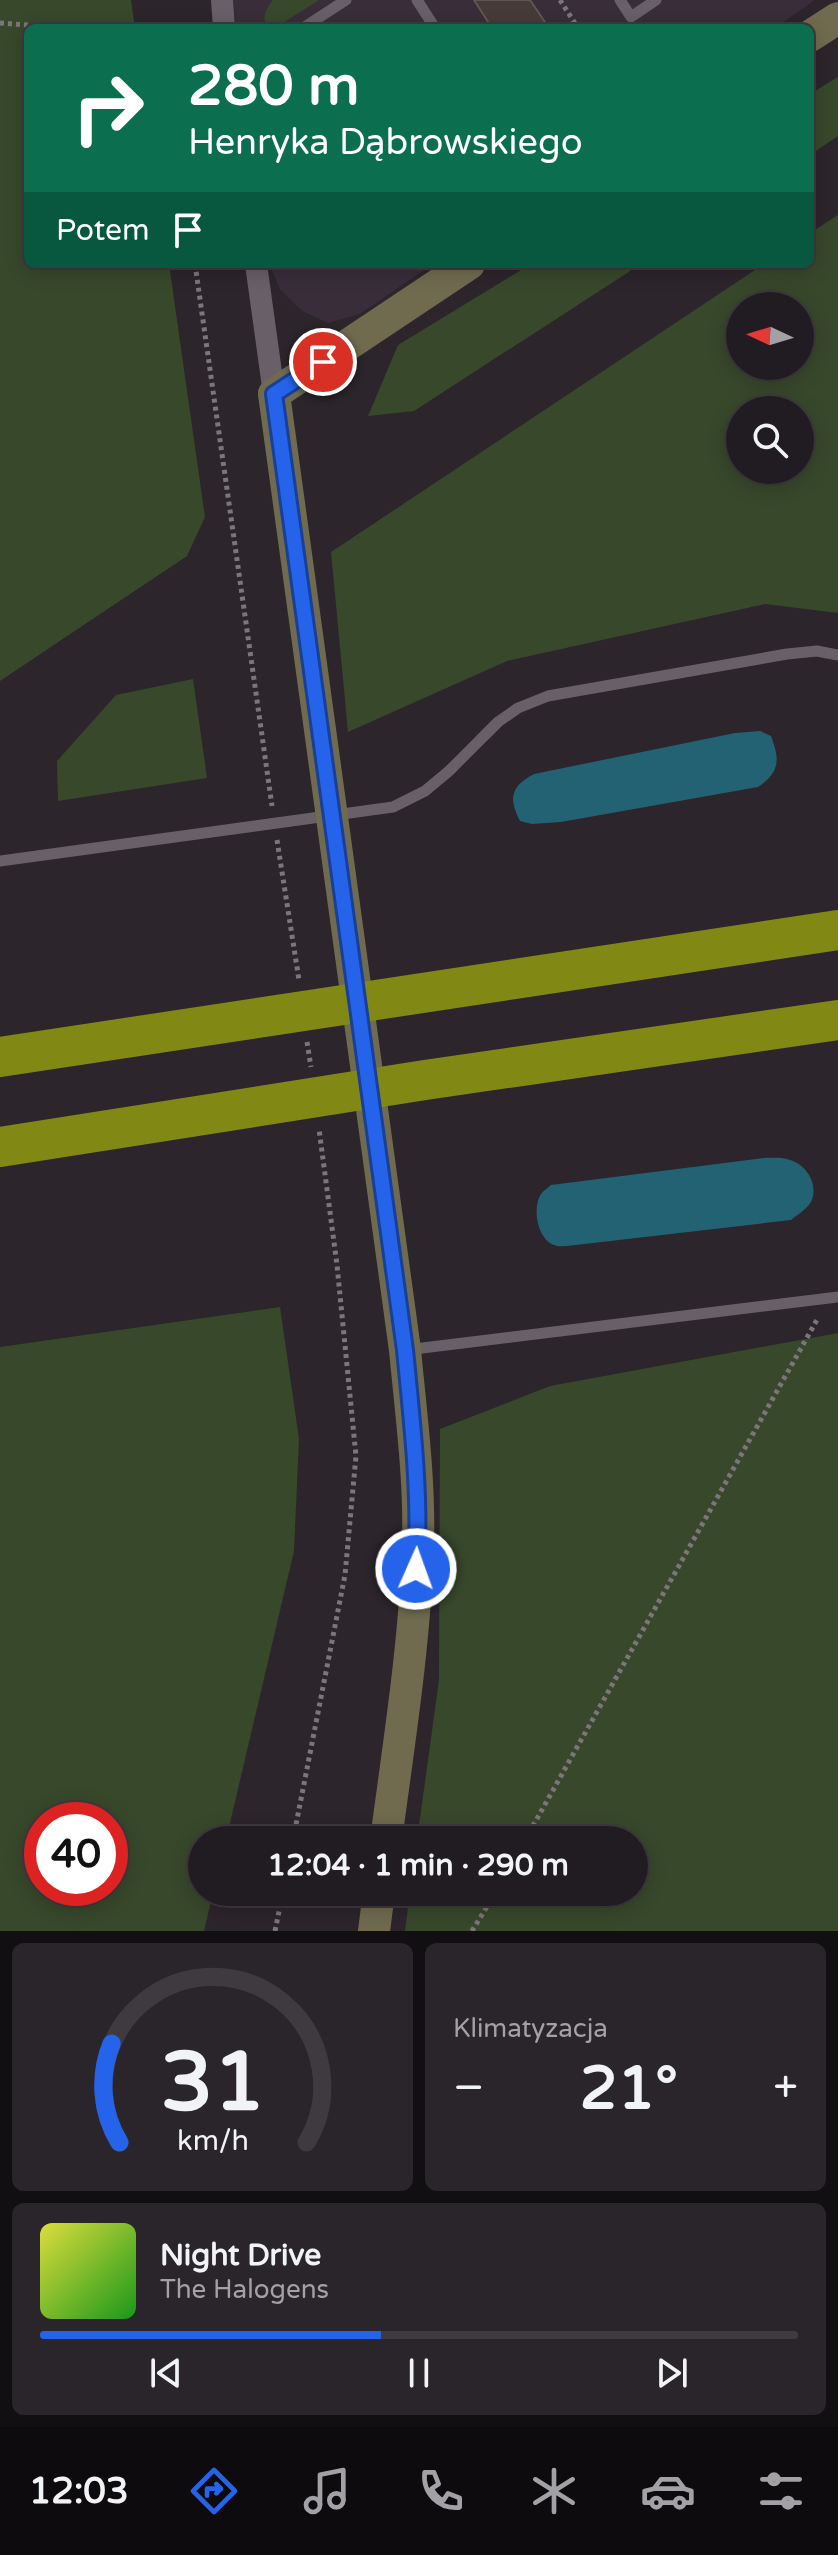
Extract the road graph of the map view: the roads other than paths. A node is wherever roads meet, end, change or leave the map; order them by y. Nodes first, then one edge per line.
1 (222, 0) edge
2 (346, 0) edge
3 (417, 0) edge
4 (620, 0) edge
5 (656, 0) edge
6 (838, 18) edge
7 (224, 24) edge
8 (309, 24) edge
9 (432, 24) edge
10 (814, 33) edge
11 (257, 268) edge
12 (463, 268) edge
13 (274, 394) junction
14 (838, 655) edge
15 (331, 816) junction
16 (0, 861) edge
17 (838, 930) edge
18 (838, 1020) edge
19 (0, 1057) edge
20 (0, 1147) edge
21 (833, 1298) edge
22 (405, 1350) junction
23 (388, 1826) edge
24 (377, 1906) edge
25 (374, 1931) edge

1 - 7 street
2 - 8 lane
3 - 9 lane
4 - 5 lane
6 - 10 street
11 - 13 street
12 - 13 street
13 - 15 street
14 - 15 lane
15 - 16 lane
15 - 22 street
17 - 19 highway
18 - 20 highway
21 - 22 lane
22 - 23 street
24 - 25 street

